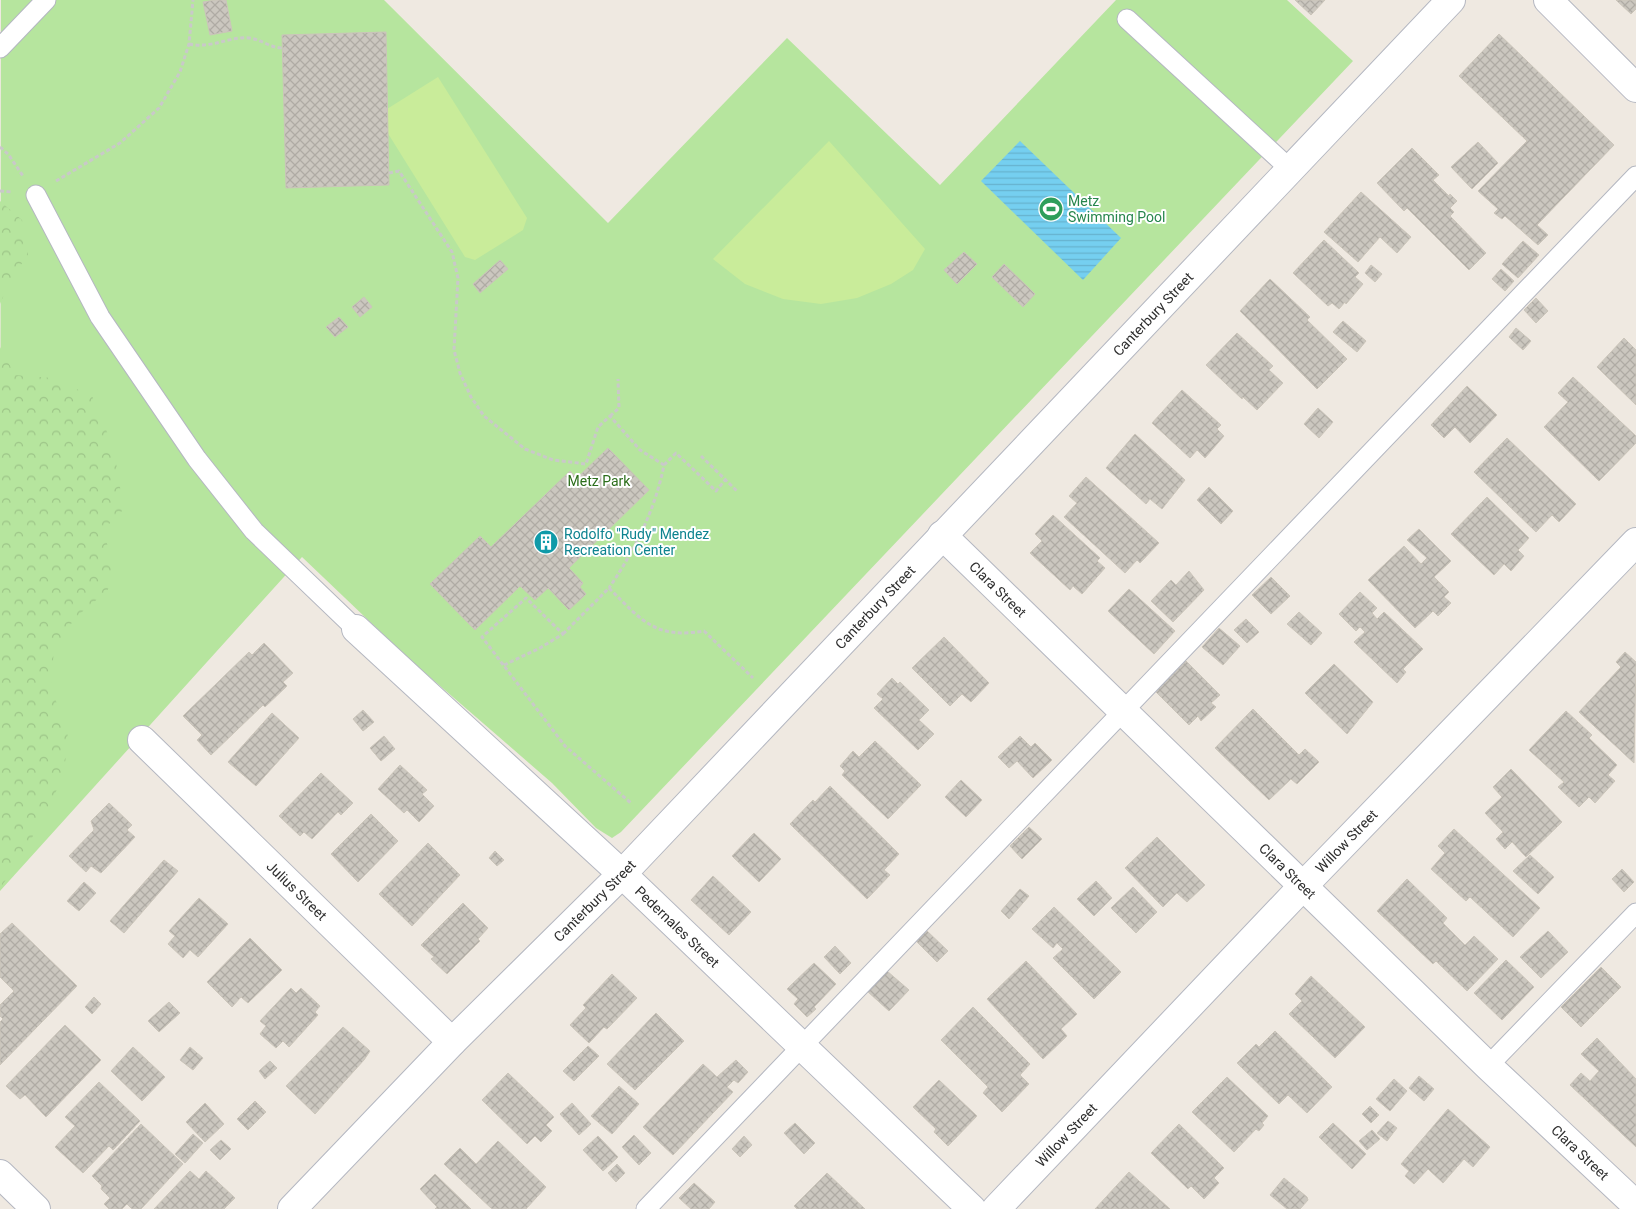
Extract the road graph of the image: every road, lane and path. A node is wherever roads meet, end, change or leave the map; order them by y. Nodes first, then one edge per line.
1 (46, 0) edge
2 (193, 0) edge
3 (1450, 0) edge
4 (1548, 0) edge
5 (1126, 19) dead end
6 (189, 44) junction
7 (0, 48) edge
8 (283, 48) dead end
9 (1636, 88) edge
10 (0, 147) edge
11 (1290, 169) junction
12 (389, 172) dead end
13 (1636, 176) edge
14 (36, 195) junction
15 (618, 379) dead end
16 (610, 416) junction
17 (701, 456) dead end
18 (664, 465) junction
19 (725, 480) junction
20 (738, 492) dead end
21 (942, 535) junction
22 (1636, 542) edge
23 (610, 588) junction
24 (356, 629) joint
25 (562, 634) junction
26 (504, 665) junction
27 (753, 678) dead end
28 (1122, 712) junction
29 (142, 740) dead end
30 (632, 804) dead end
31 (622, 874) junction
32 (1303, 886) junction
33 (1636, 913) edge
34 (452, 1042) junction
35 (801, 1047) junction
36 (1488, 1066) junction
37 (0, 1174) edge
38 (1636, 1205) edge
39 (36, 1209) edge
40 (292, 1209) edge
41 (646, 1209) edge
42 (972, 1209) edge
43 (996, 1209) edge

1 - 7 lane
2 - 6 path
3 - 11 street, Canterbury Street
4 - 9 street
5 - 11 lane
6 - 8 path
6 - 14 path
10 - 14 path
11 - 21 street, Canterbury Street
12 - 16 path
13 - 28 lane
14 - 24 lane
15 - 16 path
16 - 18 path
17 - 19 path
18 - 19 path
18 - 23 path
19 - 20 path
21 - 28 street, Clara Street
21 - 31 street, Canterbury Street
22 - 32 street, Willow Street
23 - 25 path
23 - 27 path
24 - 31 street, Pedernales Street
25 - 26 path
25 - 26 path
26 - 30 path
28 - 32 street, Clara Street
28 - 35 lane
29 - 34 street, Julius Street
31 - 34 street, Canterbury Street
31 - 35 street, Pedernales Street
32 - 36 street, Clara Street
32 - 43 street, Willow Street
33 - 36 lane
34 - 40 street, Canterbury Street
35 - 41 lane
35 - 42 street, Pedernales Street
36 - 38 street, Clara Street
37 - 39 street

